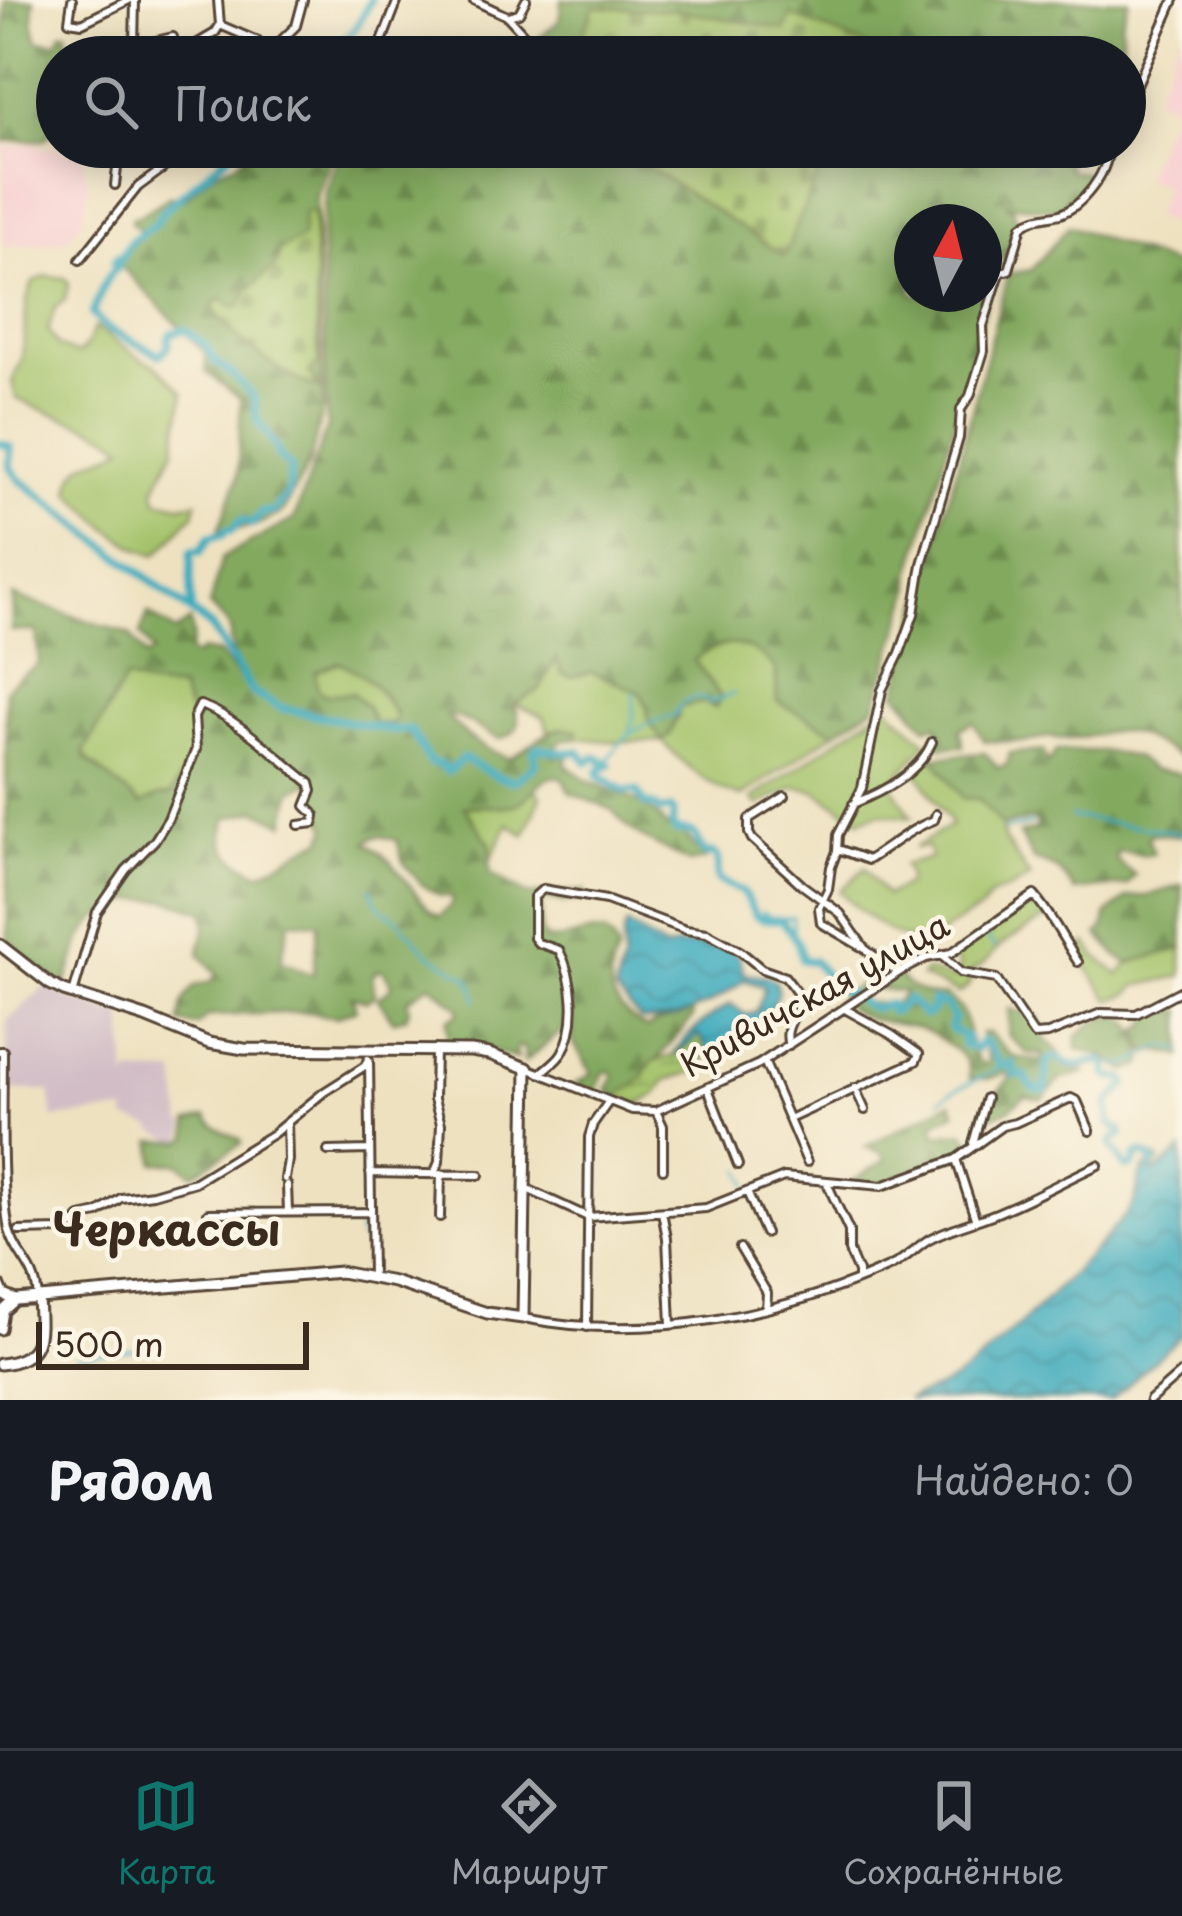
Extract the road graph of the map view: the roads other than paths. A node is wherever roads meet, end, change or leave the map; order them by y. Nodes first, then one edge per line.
1 (72, 0) edge
2 (132, 0) edge
3 (218, 0) edge
4 (302, 0) edge
5 (398, 0) edge
6 (472, 0) edge
7 (526, 0) edge
8 (1174, 0) edge
9 (520, 11) junction
10 (507, 16) junction
11 (517, 24) junction
12 (220, 25) junction
13 (134, 36) edge
14 (210, 36) edge
15 (246, 36) edge
16 (286, 36) edge
17 (384, 36) edge
18 (525, 36) edge
19 (1146, 64) edge
20 (117, 168) edge
21 (164, 168) edge
22 (1104, 168) edge
23 (115, 184) dead end
24 (80, 260) dead end
25 (932, 742) dead end
26 (785, 796) dead end
27 (853, 804) junction
28 (936, 814) dead end
29 (299, 825) dead end
30 (837, 851) junction
31 (823, 900) junction
32 (0, 945) edge
33 (865, 949) junction
34 (941, 955) junction
35 (0, 961) edge
36 (21, 961) junction
37 (1078, 962) dead end
38 (898, 973) junction
39 (1182, 990) edge
40 (73, 994) junction
41 (848, 1007) junction
42 (789, 1045) junction
43 (359, 1049) junction
44 (435, 1049) junction
45 (0, 1051) edge
46 (368, 1059) junction
47 (764, 1061) junction
48 (527, 1068) junction
49 (542, 1073) junction
50 (855, 1088) junction
51 (708, 1090) junction
52 (986, 1098) dead end
53 (609, 1101) junction
54 (865, 1110) dead end
55 (656, 1112) junction
56 (789, 1119) junction
57 (286, 1124) junction
58 (1090, 1131) dead end
59 (972, 1146) junction
60 (369, 1150) junction
61 (328, 1151) dead end
62 (956, 1159) junction
63 (806, 1162) dead end
64 (1098, 1165) dead end
65 (738, 1166) dead end
66 (663, 1169) dead end
67 (370, 1173) junction
68 (437, 1174) junction
69 (479, 1175) dead end
70 (826, 1181) junction
71 (524, 1188) junction
72 (748, 1192) junction
73 (370, 1211) junction
74 (288, 1212) junction
75 (662, 1212) junction
76 (208, 1213) dead end
77 (440, 1216) dead end
78 (588, 1217) junction
79 (974, 1220) junction
80 (19, 1231) dead end
81 (765, 1233) dead end
82 (740, 1248) dead end
83 (372, 1277) junction
84 (858, 1278) junction
85 (0, 1286) edge
86 (38, 1298) junction
87 (19, 1300) junction
88 (766, 1310) junction
89 (523, 1318) junction
90 (671, 1324) junction
91 (587, 1327) junction
92 (0, 1329) edge
93 (0, 1364) edge
94 (1182, 1372) edge
95 (1150, 1400) edge

1 - 2 street
2 - 13 street
3 - 12 street
4 - 16 street
5 - 17 street
6 - 10 street
7 - 9 street
8 - 19 street
9 - 10 street
9 - 11 street
10 - 11 street
11 - 18 street
12 - 14 street
12 - 15 street
20 - 23 street
21 - 24 street
22 - 27 street
25 - 27 street
26 - 31 street
27 - 30 street
28 - 30 street
29 - 40 street
30 - 31 street
31 - 33 street
31 - 33 street
32 - 36 street, Кривичская улица
33 - 38 street
34 - 37 street, Кривичская улица
34 - 38 street, Кривичская улица
34 - 39 street
35 - 36 street
36 - 40 street, Кривичская улица
38 - 41 street, Кривичская улица
40 - 43 street, Кривичская улица
41 - 42 street, Кривичская улица
41 - 50 street
42 - 47 street, Кривичская улица
42 - 49 street
43 - 44 street, Кривичская улица
43 - 46 street
44 - 48 street, Кривичская улица
44 - 68 street
45 - 86 street
46 - 57 street
46 - 60 street
47 - 51 street, Кривичская улица
47 - 56 street
48 - 49 street, Кривичская улица
48 - 71 street
49 - 53 street, Кривичская улица
50 - 54 street
50 - 56 street
51 - 55 street, Кривичская улица
51 - 65 street
52 - 59 street
53 - 55 street, Кривичская улица
53 - 78 street
55 - 66 street
56 - 63 street
57 - 74 street
57 - 80 street
58 - 59 street
59 - 62 street
60 - 61 street
60 - 67 street
62 - 70 street
62 - 79 street
64 - 79 street
67 - 68 street
67 - 73 street
68 - 69 street
68 - 77 street
70 - 72 street
70 - 84 street
71 - 78 street
71 - 89 street
72 - 75 street
72 - 81 street
73 - 74 street
73 - 83 street
74 - 76 street
75 - 78 street
75 - 90 street
78 - 91 street
79 - 84 street
82 - 88 street
83 - 86 street
83 - 89 street
84 - 88 street
85 - 87 street
86 - 87 street
86 - 93 street
87 - 92 street
88 - 90 street
89 - 91 street
90 - 91 street
94 - 95 street

